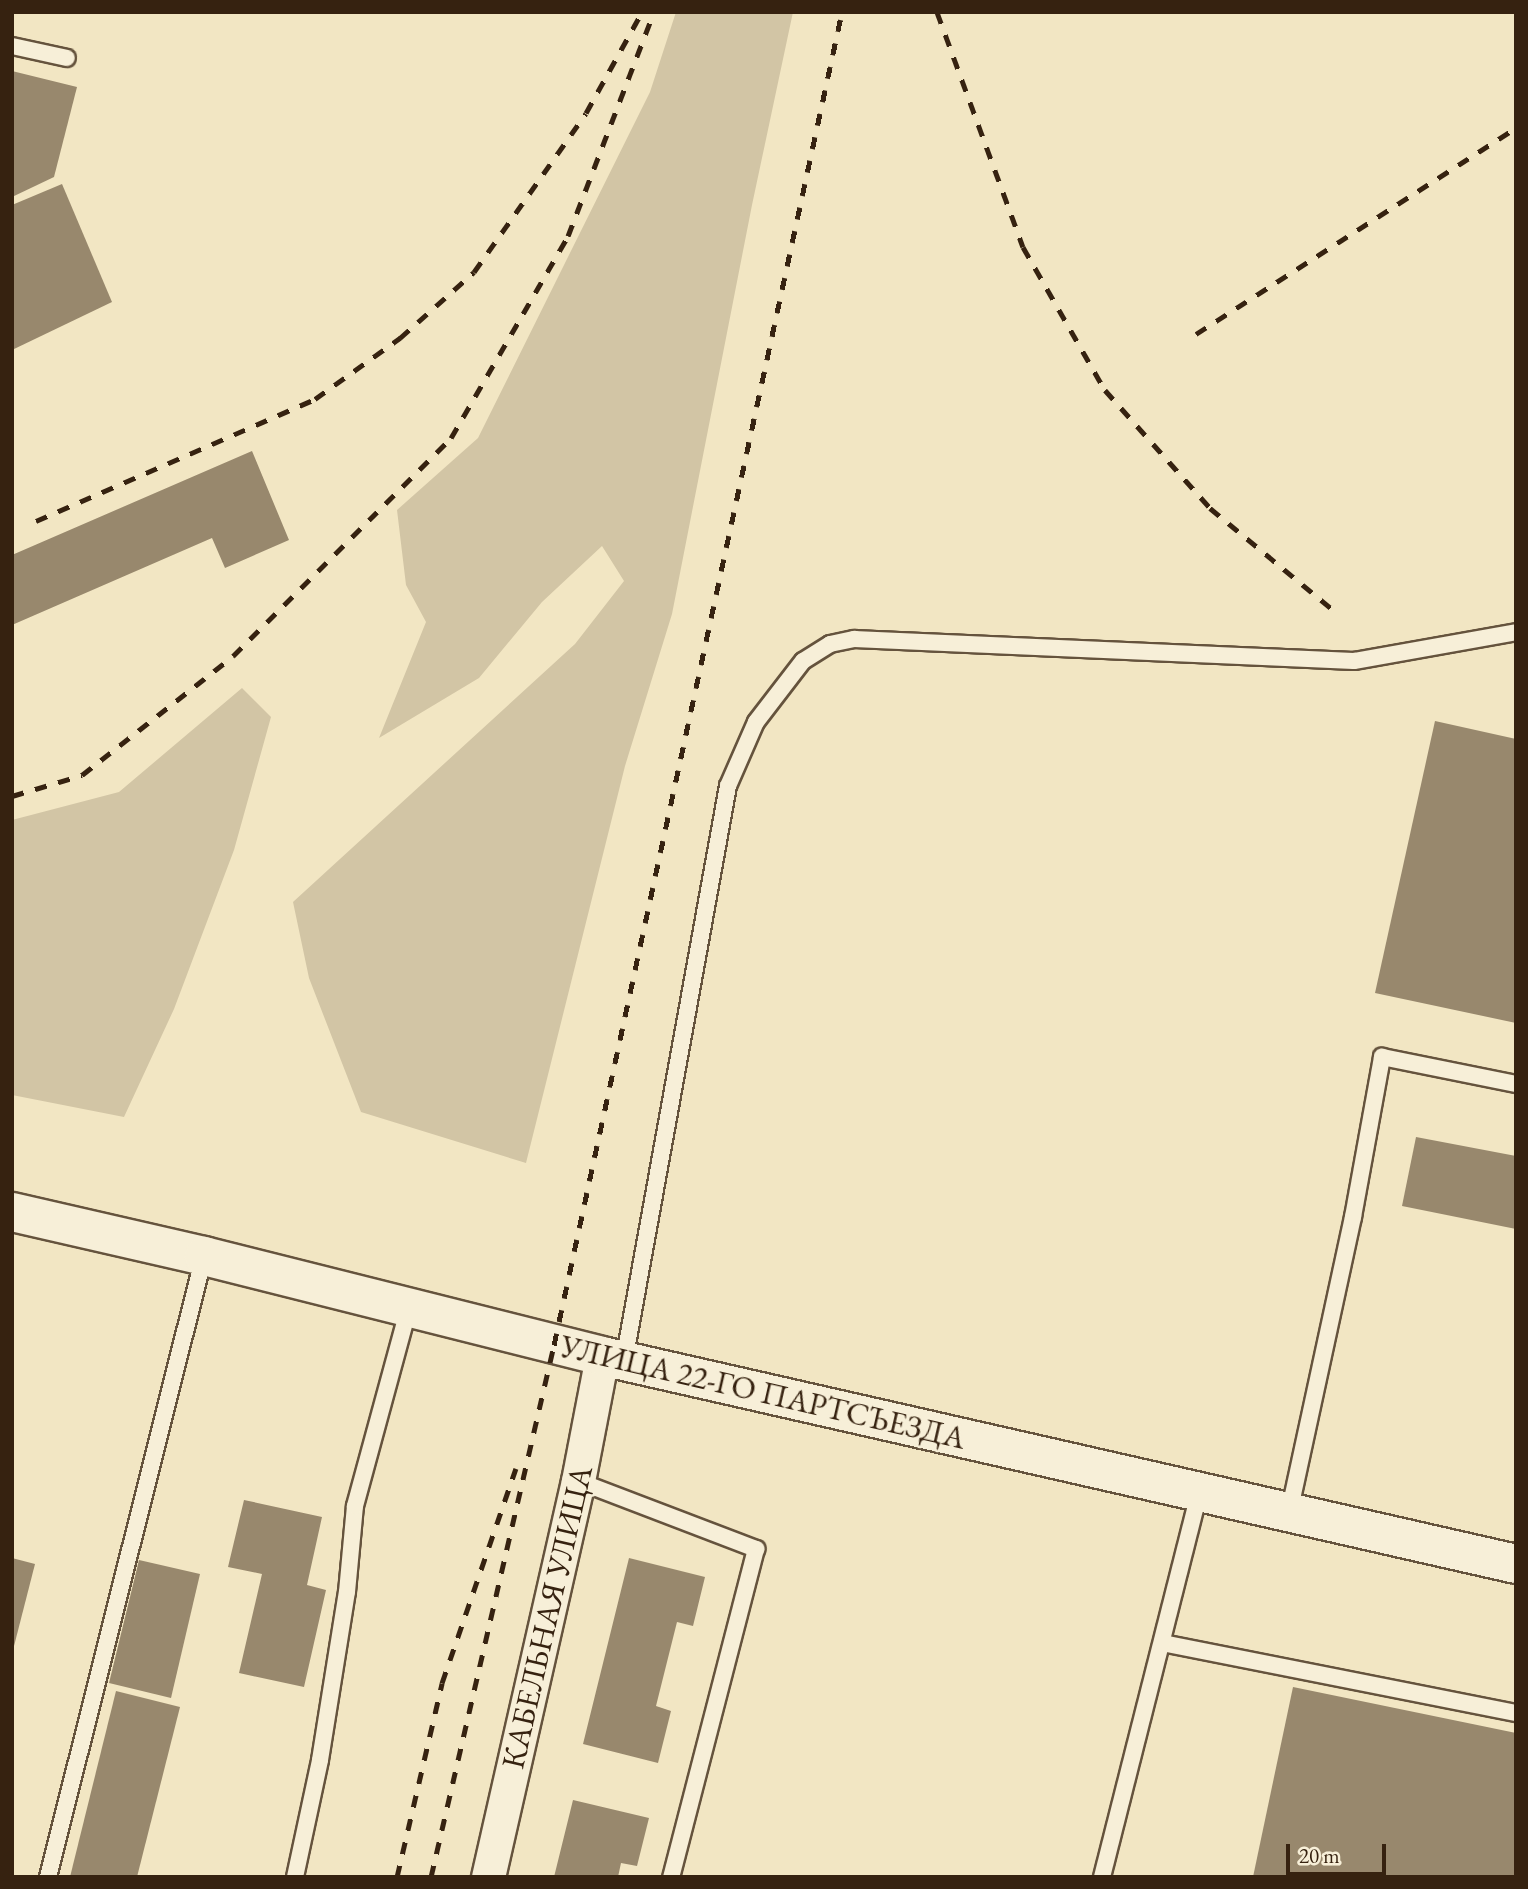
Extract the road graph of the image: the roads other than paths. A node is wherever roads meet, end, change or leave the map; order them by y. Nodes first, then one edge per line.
1 (12, 46) edge
2 (67, 58) dead end
3 (1516, 632) edge
4 (1516, 1084) edge
5 (12, 1212) edge
6 (204, 1256) junction
7 (409, 1307) junction
8 (613, 1358) junction
9 (578, 1481) junction
10 (1199, 1493) junction
11 (1289, 1513) junction
12 (1516, 1564) edge
13 (1161, 1643) junction
14 (1516, 1713) edge
15 (48, 1877) edge
16 (295, 1877) edge
17 (488, 1877) edge
18 (671, 1877) edge
19 (1102, 1877) edge

1 - 2 lane
3 - 8 lane
4 - 11 lane
5 - 6 street, УЛИЦА 22-ГО ПАРТСЪЕЗДА
6 - 7 street, УЛИЦА 22-ГО ПАРТСЪЕЗДА
6 - 15 lane
7 - 8 street, УЛИЦА 22-ГО ПАРТСЪЕЗДА
7 - 16 lane
8 - 9 street, КАБЕЛЬНАЯ УЛИЦА
8 - 10 street, УЛИЦА 22-ГО ПАРТСЪЕЗДА
9 - 17 street, КАБЕЛЬНАЯ УЛИЦА
9 - 18 lane
10 - 11 street, УЛИЦА 22-ГО ПАРТСЪЕЗДА
10 - 13 lane
11 - 12 street, УЛИЦА 22-ГО ПАРТСЪЕЗДА
13 - 14 lane
13 - 19 lane

